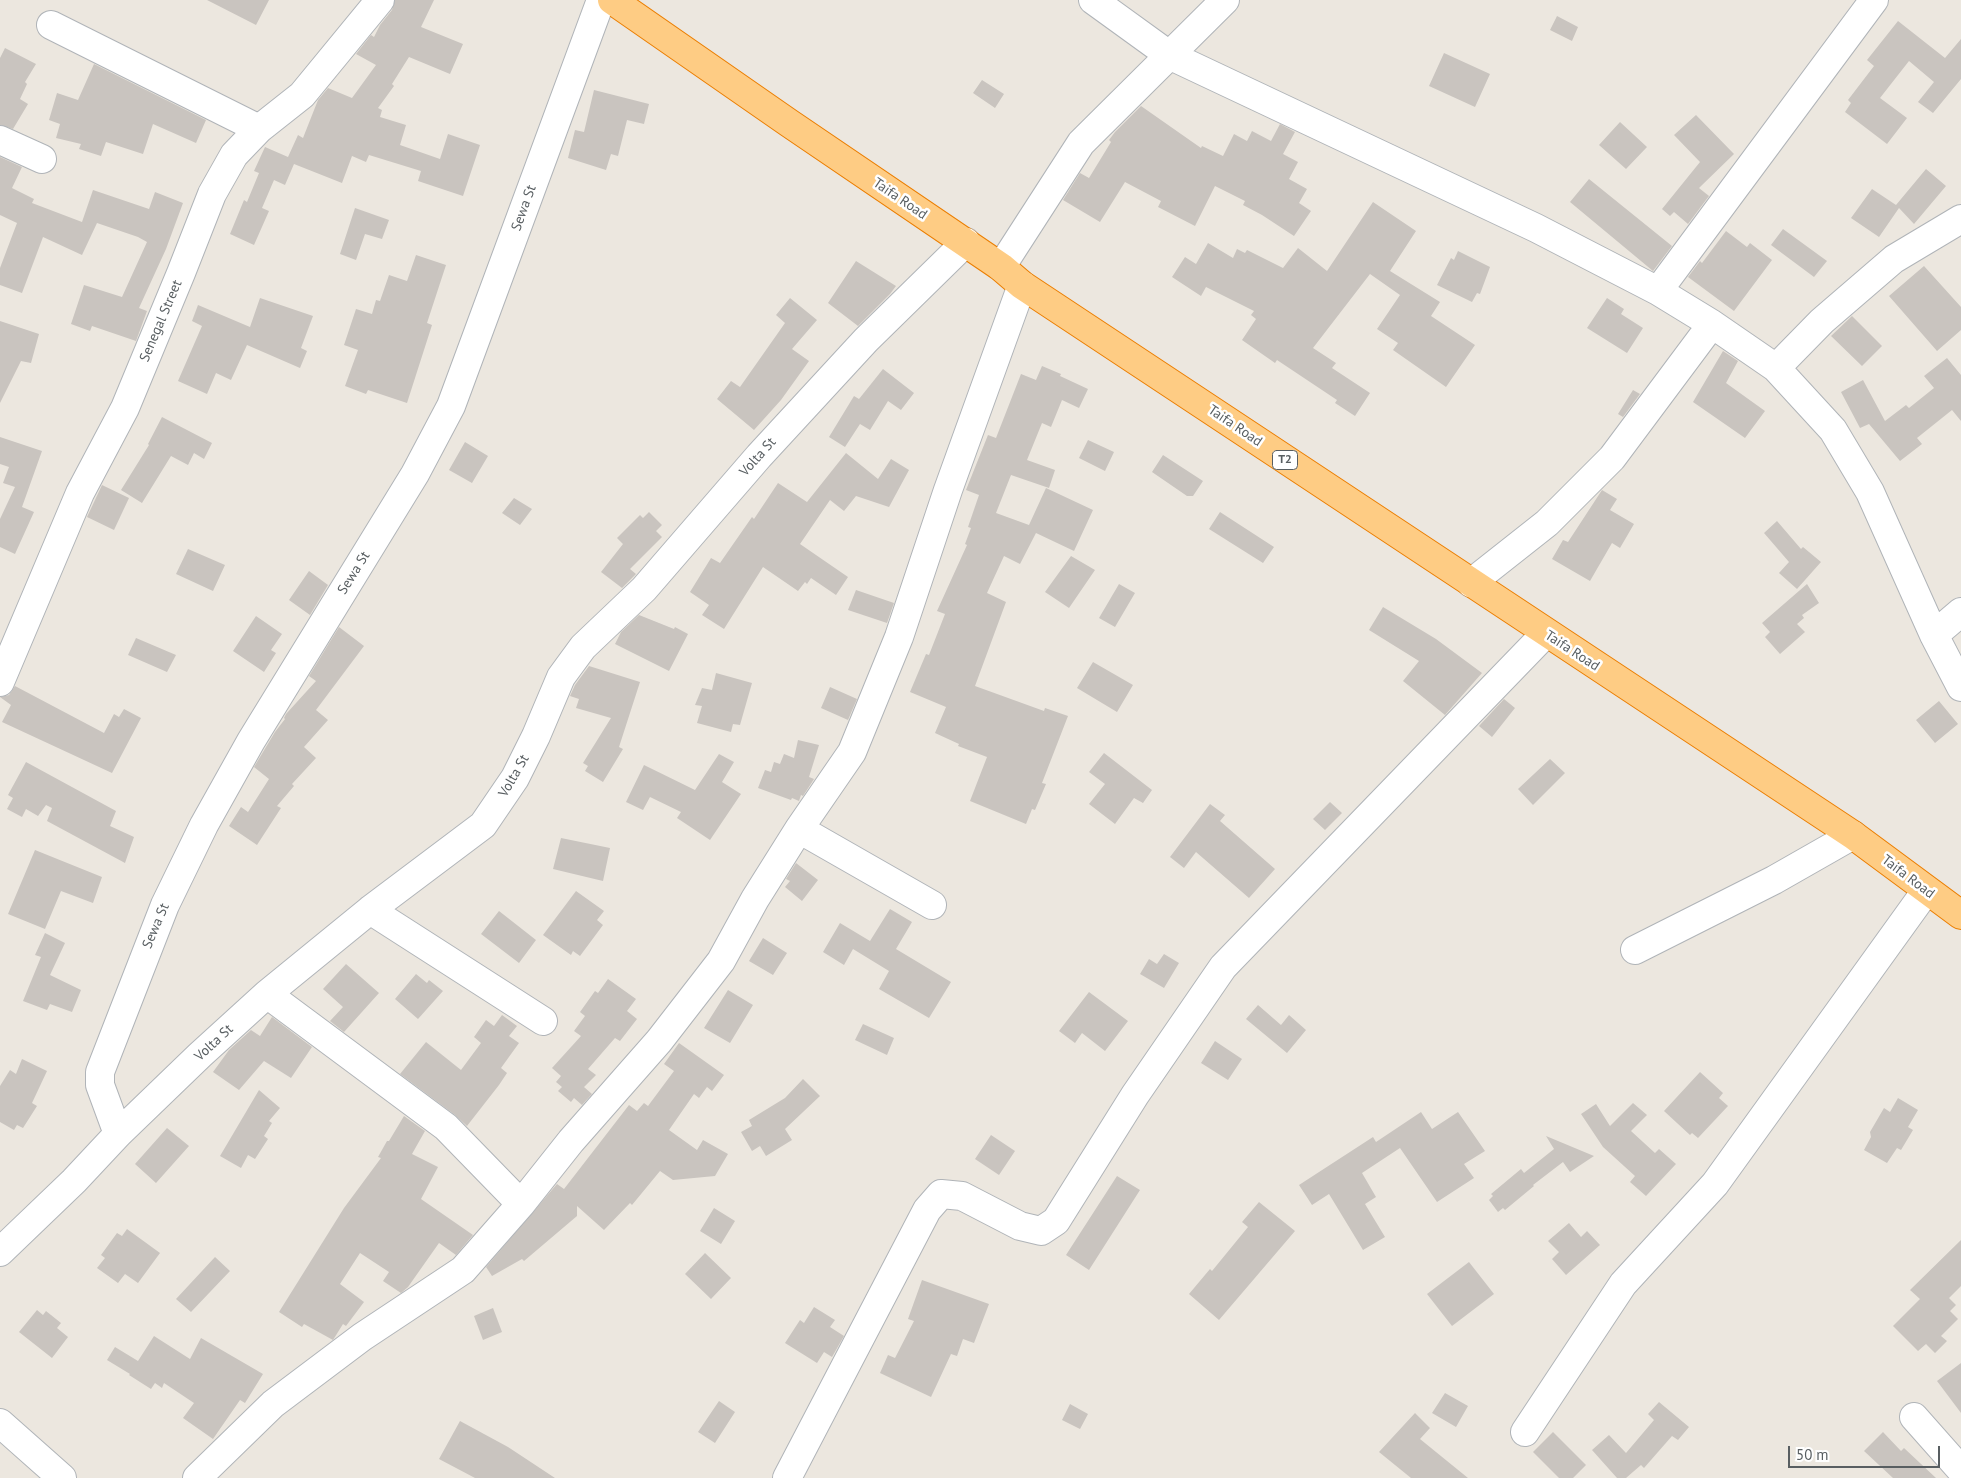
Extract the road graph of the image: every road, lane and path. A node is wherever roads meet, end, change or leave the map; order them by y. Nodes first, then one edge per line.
1 (380, 0) edge
2 (601, 0) edge
3 (612, 0) edge
4 (1093, 0) edge
5 (1225, 0) edge
6 (1874, 0) edge
7 (51, 25) dead end
8 (1168, 55) junction
9 (260, 129) junction
10 (0, 140) edge
11 (42, 159) dead end
12 (1961, 219) edge
13 (966, 242) junction
14 (1001, 267) junction
15 (1022, 285) junction
16 (1658, 292) junction
17 (1712, 324) junction
18 (1776, 368) junction
19 (1471, 583) junction
20 (1961, 612) edge
21 (1546, 633) junction
22 (1934, 635) junction
23 (0, 682) edge
24 (1961, 687) edge
25 (799, 829) junction
26 (1853, 835) junction
27 (1926, 891) junction
28 (932, 905) dead end
29 (370, 910) junction
30 (1961, 915) edge
31 (1635, 950) dead end
32 (267, 994) junction
33 (543, 1020) dead end
34 (118, 1134) junction
35 (521, 1204) junction
36 (0, 1252) edge
37 (1914, 1417) dead end
38 (0, 1423) edge
39 (1525, 1432) dead end
40 (1961, 1470) edge
41 (62, 1478) edge
42 (197, 1478) edge
43 (788, 1478) edge

1 - 9 street, Senegal Street
2 - 34 street, Sewa St
3 - 13 highway, Taifa Road / T2
4 - 8 street
5 - 8 street
6 - 16 street
7 - 9 street
8 - 14 street
8 - 16 street
9 - 23 street, Senegal Street
10 - 11 street
12 - 18 street
13 - 14 highway, Taifa Road / T2
13 - 29 street, Volta St
14 - 15 highway, Taifa Road / T2
15 - 19 highway, Taifa Road / T2
15 - 25 street
16 - 17 street
17 - 18 street
17 - 19 street
18 - 22 street
19 - 21 highway, Taifa Road / T2
20 - 22 street
21 - 26 highway, Taifa Road / T2
21 - 43 street
22 - 24 street
25 - 28 street
25 - 35 street
26 - 27 highway, Taifa Road / T2
26 - 31 street
27 - 30 highway, Taifa Road / T2
27 - 39 street
29 - 32 street, Volta St
29 - 33 street
32 - 34 street, Volta St
32 - 35 street
34 - 36 street, Volta St
35 - 42 street
37 - 40 street
38 - 41 street

